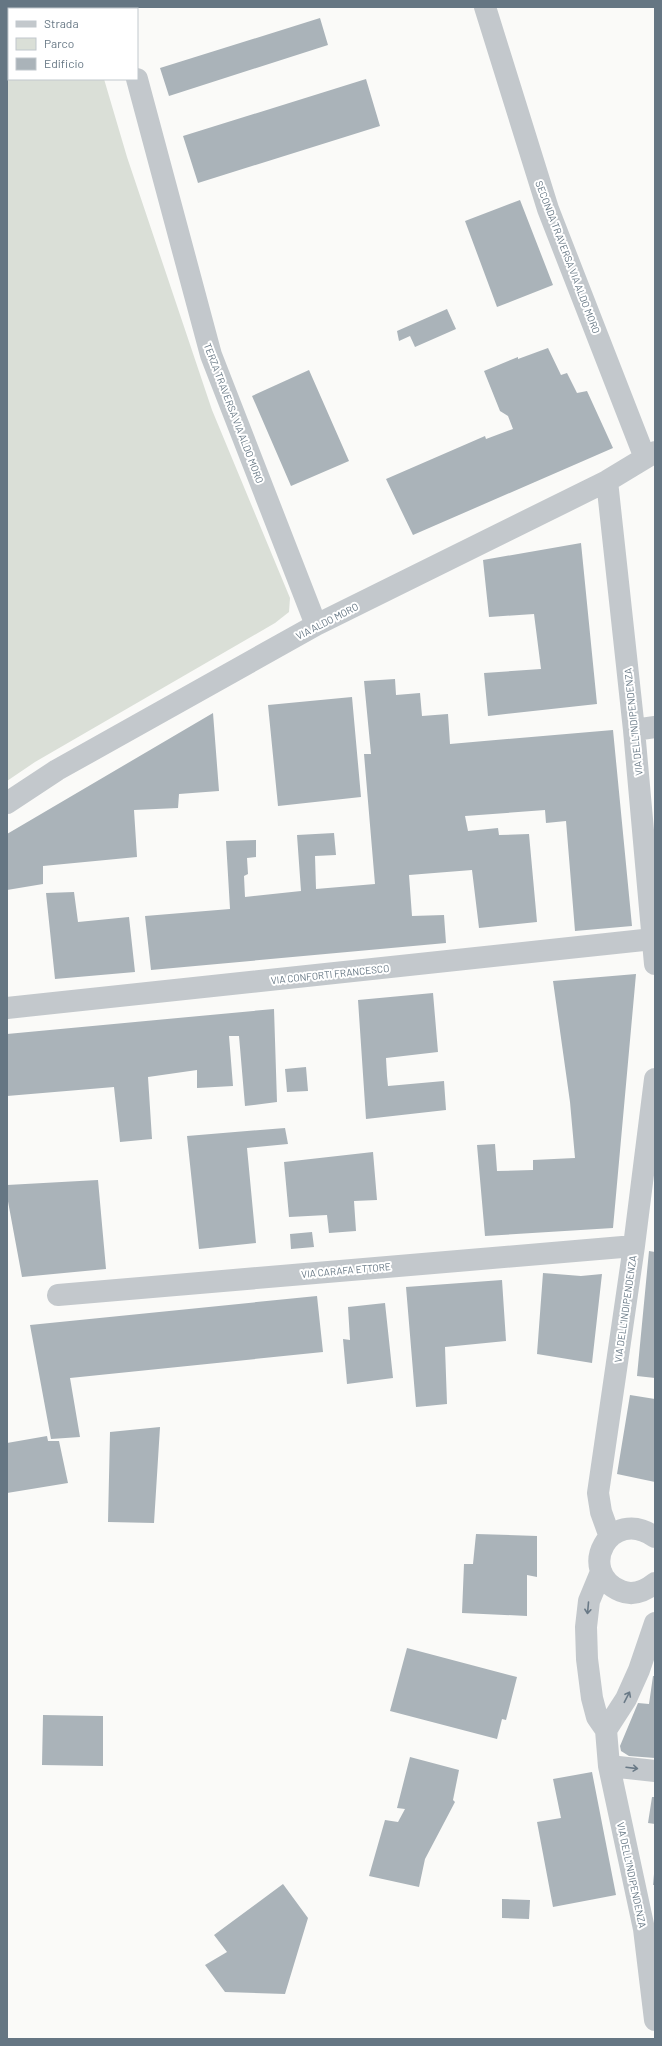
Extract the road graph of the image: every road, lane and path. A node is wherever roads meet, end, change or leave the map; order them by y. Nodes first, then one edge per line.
1 (485, 7) edge
2 (137, 80) edge
3 (650, 455) edge
4 (607, 481) junction
5 (316, 625) junction
6 (655, 727) edge
7 (634, 730) junction
8 (7, 802) edge
9 (653, 939) junction
10 (655, 964) edge
11 (7, 1008) edge
12 (655, 1079) edge
13 (634, 1246) junction
14 (58, 1295) dead end
15 (610, 1537) junction
16 (655, 1537) edge
17 (601, 1572) junction
18 (655, 1584) edge
19 (655, 1623) edge
20 (606, 1730) junction
21 (608, 1766) junction
22 (655, 1771) edge
23 (655, 2020) edge

1 - 3 street, SECONDA TRAVERSA VIA ALDO MORO
2 - 5 street, TERZA TRAVERSA VIA ALDO MORO
3 - 4 street, VIA ALDO MORO
4 - 5 street, VIA ALDO MORO
4 - 7 street, VIA DELL'INDIPENDENZA
5 - 8 street, VIA ALDO MORO
6 - 7 street
7 - 9 street, VIA DELL'INDIPENDENZA
9 - 10 street, VIA DELL'INDIPENDENZA
9 - 11 street, VIA CONFORTI FRANCESCO
12 - 13 street, VIA DELL'INDIPENDENZA
13 - 14 street, VIA CARAFA ETTORE
13 - 15 street, VIA DELL'INDIPENDENZA
15 - 16 street
15 - 17 street, VIA DELL'INDIPENDENZA
17 - 18 street
17 -> 20 street, VIA DELL'INDIPENDENZA
20 -> 19 street
20 - 21 street, VIA DELL'INDIPENDENZA
21 -> 22 street
21 - 23 street, VIA DELL'INDIPENDENZA

